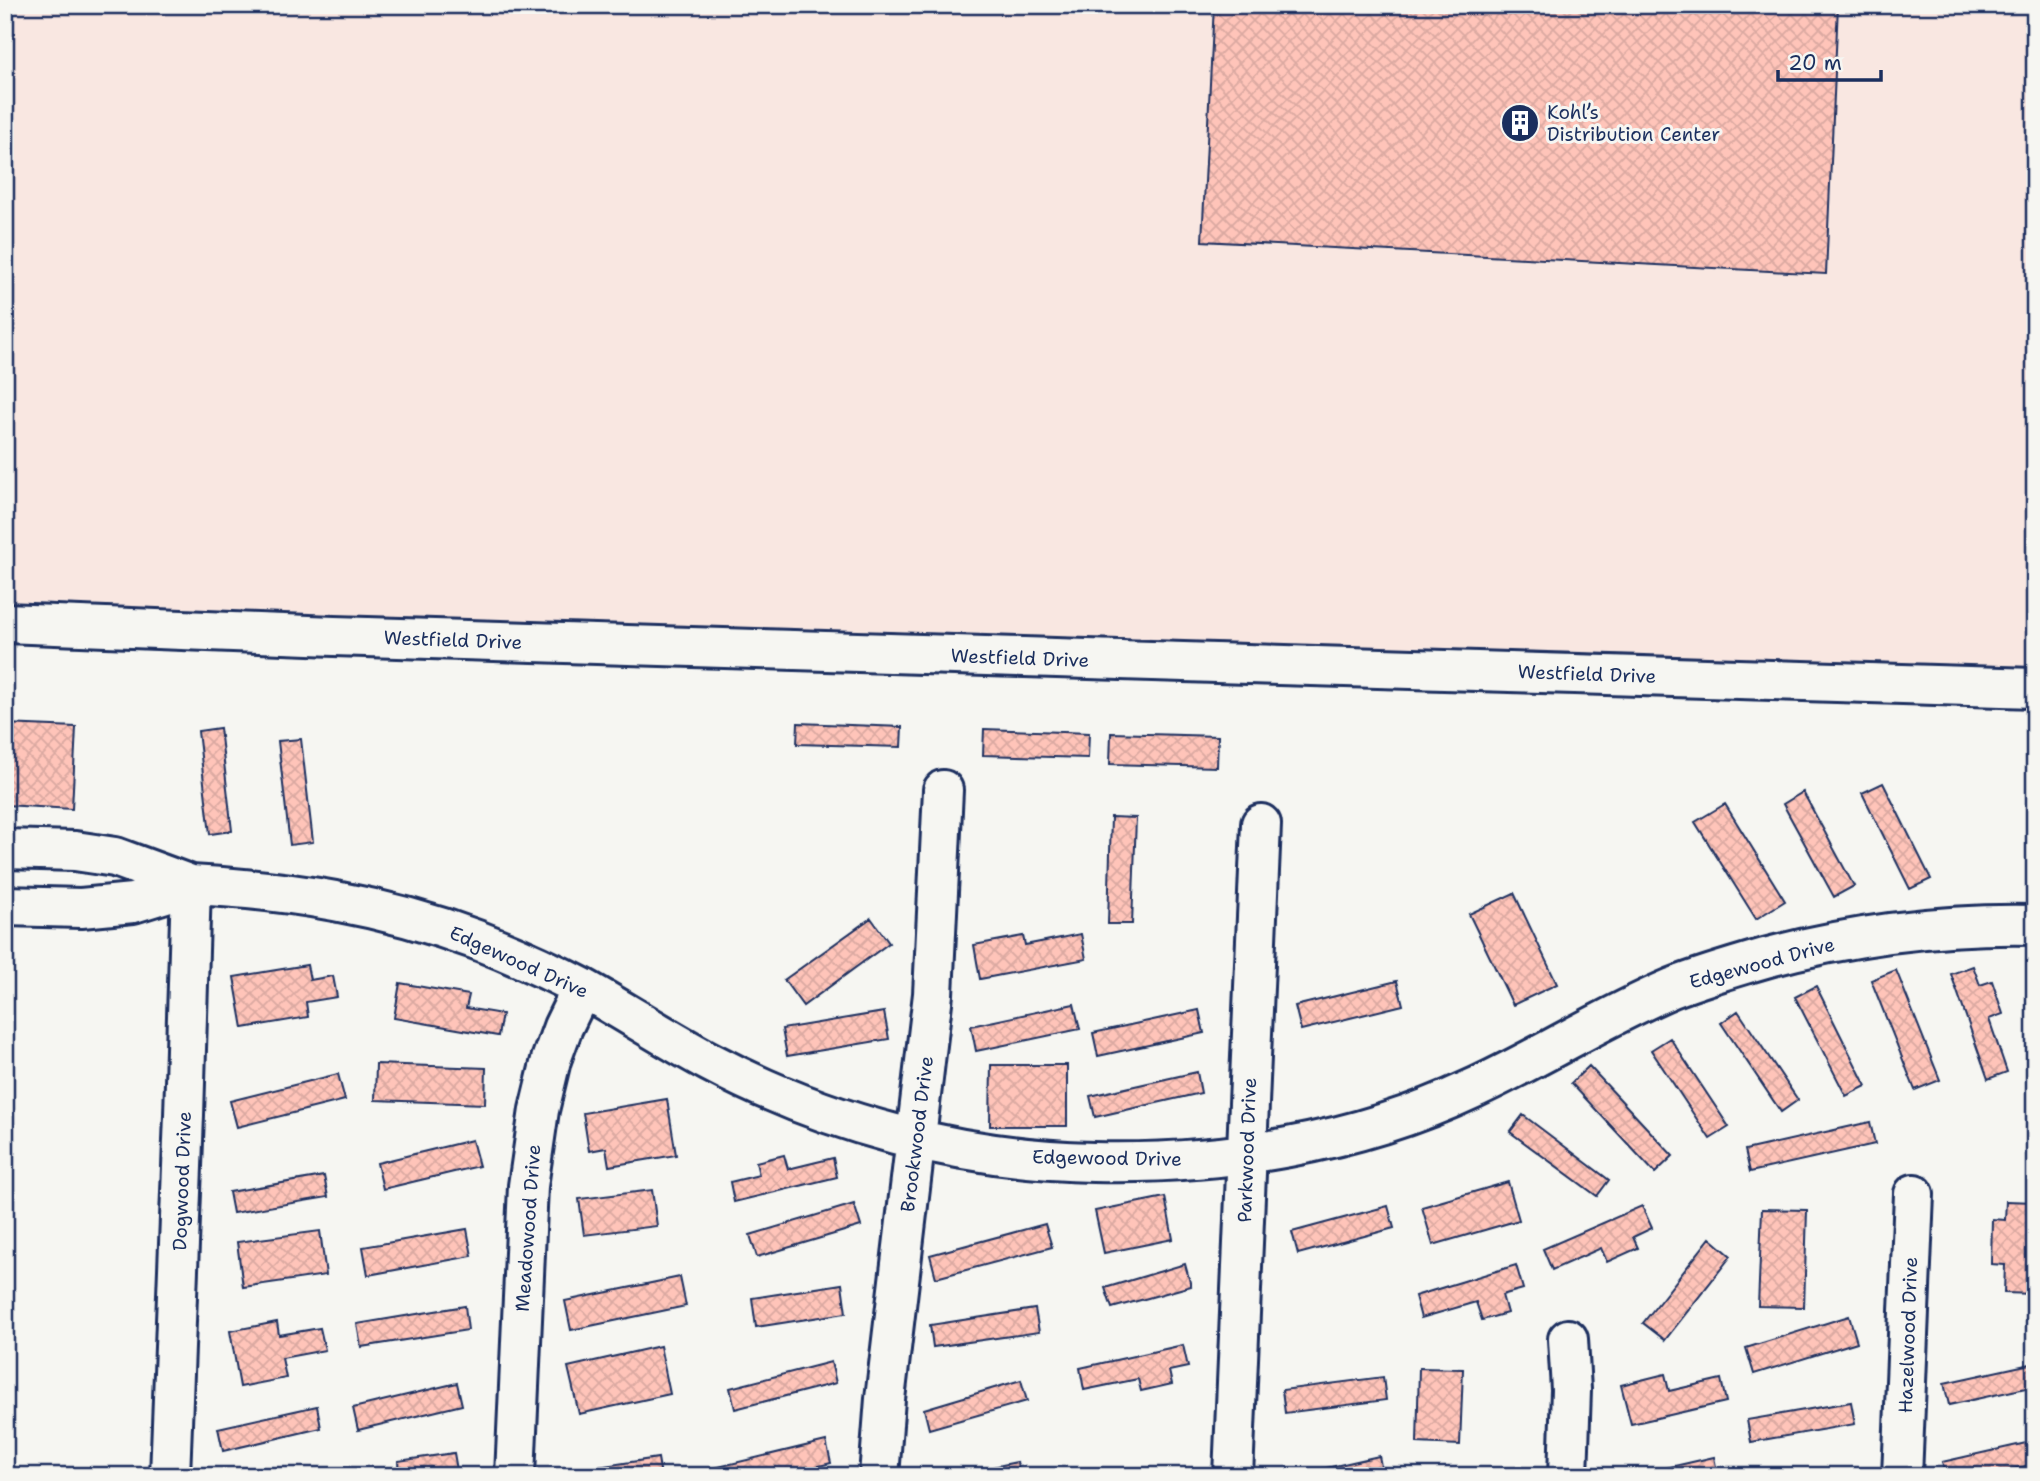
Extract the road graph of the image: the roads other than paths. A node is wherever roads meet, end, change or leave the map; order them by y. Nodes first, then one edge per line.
1 (5, 623) edge
2 (2035, 688) edge
3 (943, 790) dead end
4 (1261, 824) dead end
5 (5, 849) edge
6 (191, 885) junction
7 (5, 906) edge
8 (2035, 925) edge
9 (582, 988) junction
10 (917, 1139) junction
11 (1247, 1154) junction
12 (1914, 1194) dead end
13 (1568, 1339) dead end
14 (170, 1476) edge
15 (514, 1476) edge
16 (879, 1476) edge
17 (1233, 1476) edge
18 (1568, 1476) edge
19 (1902, 1476) edge

1 - 2 street, Westfield Drive
3 - 10 street, Brookwood Drive
4 - 11 street, Parkwood Drive
5 - 6 street, Edgewood Drive
6 - 7 street, Edgewood Drive
6 - 9 street, Edgewood Drive
6 - 14 street, Dogwood Drive
8 - 11 street, Edgewood Drive
9 - 10 street, Edgewood Drive
9 - 15 street, Meadowood Drive
10 - 11 street, Edgewood Drive
10 - 16 street, Brookwood Drive
11 - 17 street, Parkwood Drive
12 - 19 street, Hazelwood Drive
13 - 18 street

